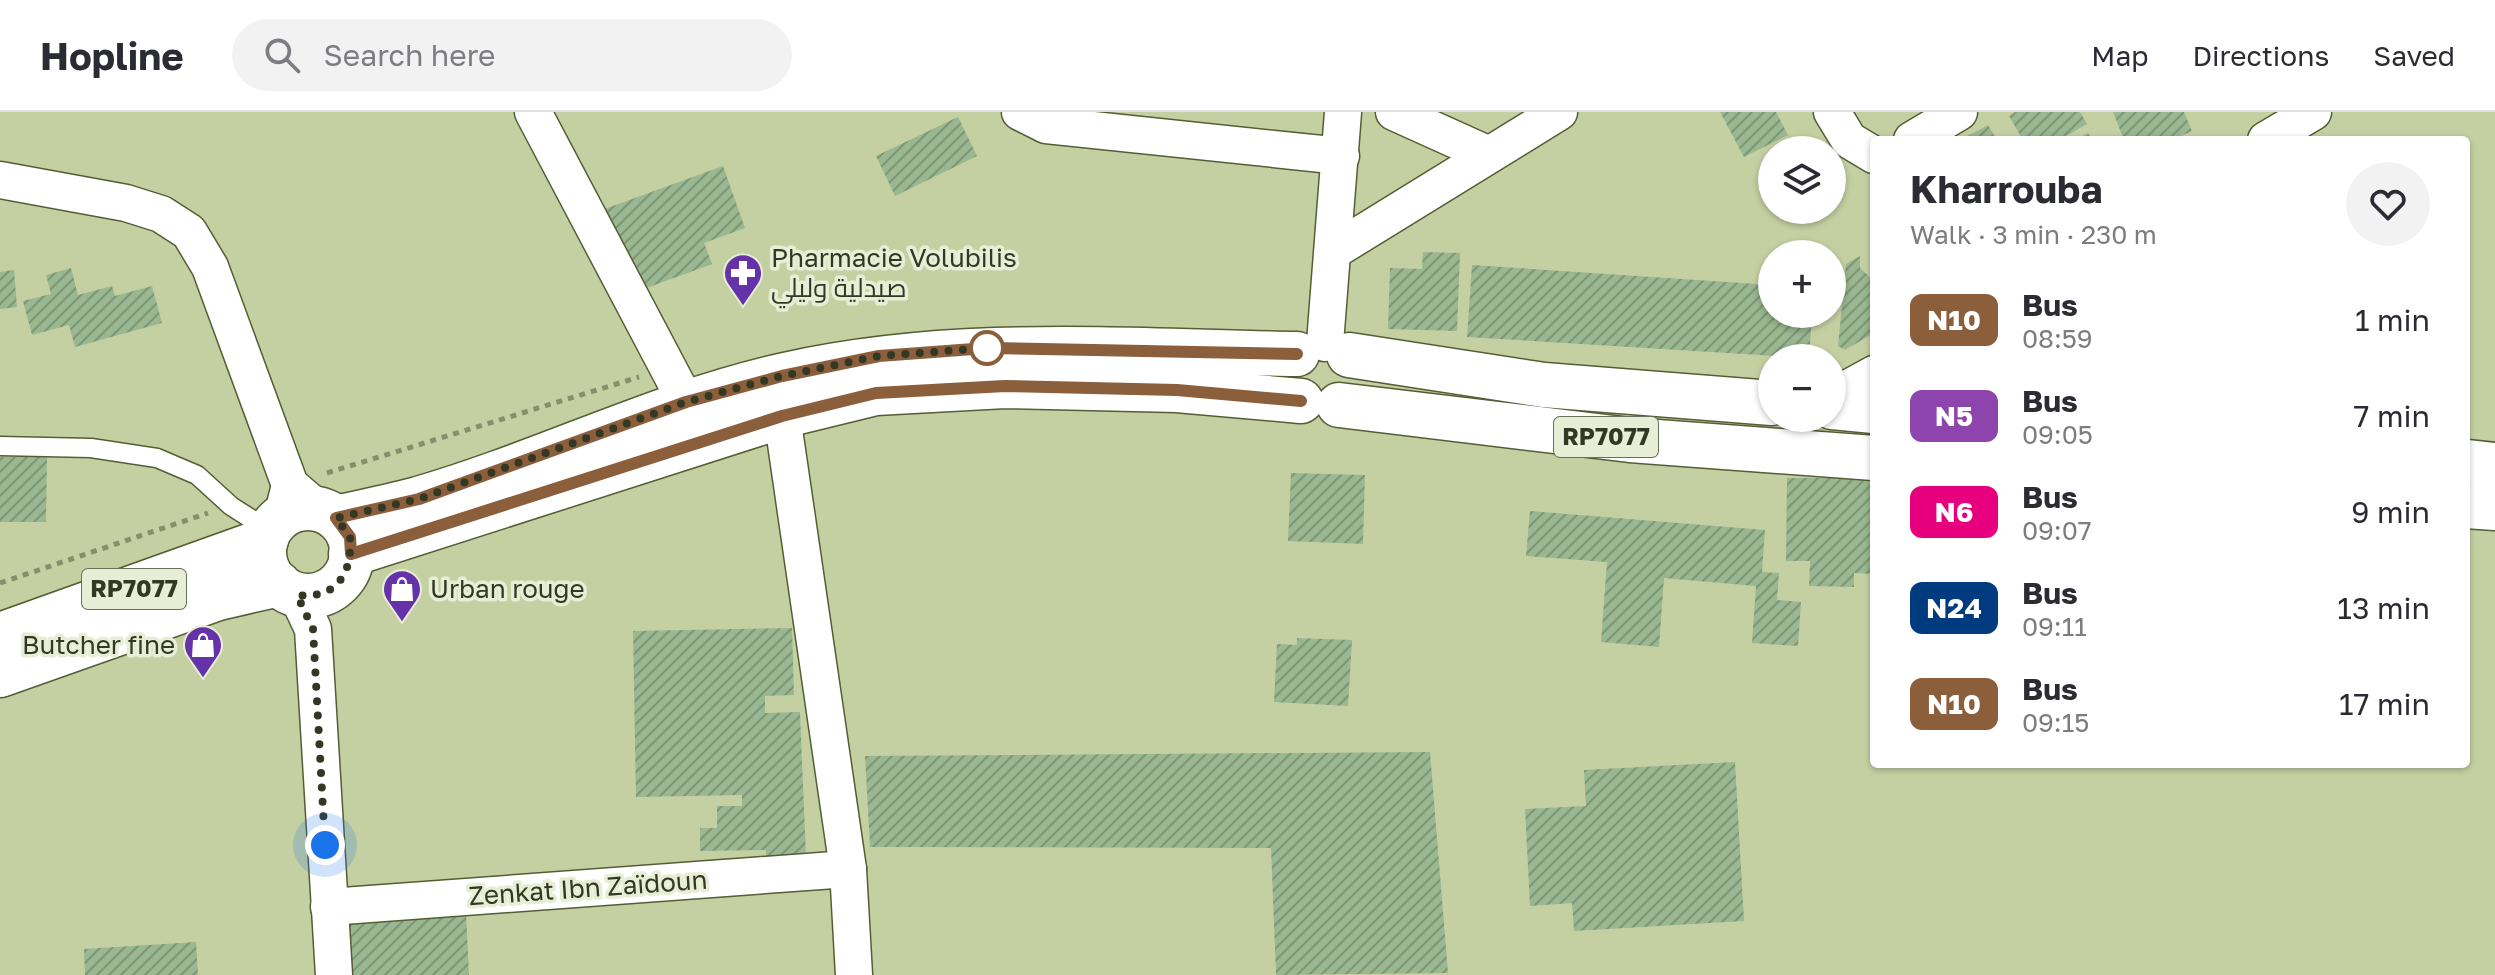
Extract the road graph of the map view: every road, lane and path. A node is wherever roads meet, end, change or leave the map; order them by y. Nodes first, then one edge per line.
1 (533, 112) edge
2 (1020, 112) edge
3 (1343, 112) edge
4 (1394, 112) edge
5 (1559, 112) edge
6 (1832, 112) edge
7 (1959, 112) edge
8 (2313, 112) edge
9 (1919, 136) edge
10 (2273, 136) edge
11 (1870, 153) edge
12 (1487, 154) junction
13 (1341, 156) junction
14 (0, 180) edge
15 (1335, 250) junction
16 (1324, 351) junction
17 (1870, 376) edge
18 (677, 385) junction
19 (1846, 389) edge
20 (1758, 402) edge
21 (1320, 403) junction
22 (1846, 408) edge
23 (1870, 411) edge
24 (782, 416) junction
25 (0, 446) edge
26 (1870, 458) edge
27 (2470, 462) edge
28 (2495, 465) edge
29 (231, 506) junction
30 (2470, 506) edge
31 (2495, 508) edge
32 (302, 522) junction
33 (0, 583) edge
34 (288, 589) junction
35 (0, 635) edge
36 (0, 675) edge
37 (848, 869) junction
38 (329, 907) junction
39 (334, 975) edge
40 (854, 975) edge

1 - 18 street
2 - 13 street
3 - 13 street
4 - 12 street
5 - 12 street
6 - 11 street
7 - 9 street
8 - 10 street
12 - 15 street
13 - 15 street
14 - 32 street
15 - 16 street
16 - 18 main road, RP7077
16 - 20 main road, RP7077
16 - 21 main road
16 - 21 main road
17 - 19 street
18 - 32 path
18 - 32 main road, RP7077
21 - 24 main road, RP7077
21 - 26 main road, RP7077
22 - 23 main road
24 - 32 main road, RP7077
24 - 37 street
25 - 29 lane
27 - 28 main road
29 - 32 lane
29 - 33 path
30 - 31 main road
32 - 34 main road
32 - 34 main road, RP7077
32 - 35 main road, RP7077
34 - 36 main road, RP7077
34 - 38 street
37 - 38 street, Zenkat Ibn Zaïdoun
37 - 40 street
38 - 39 street

